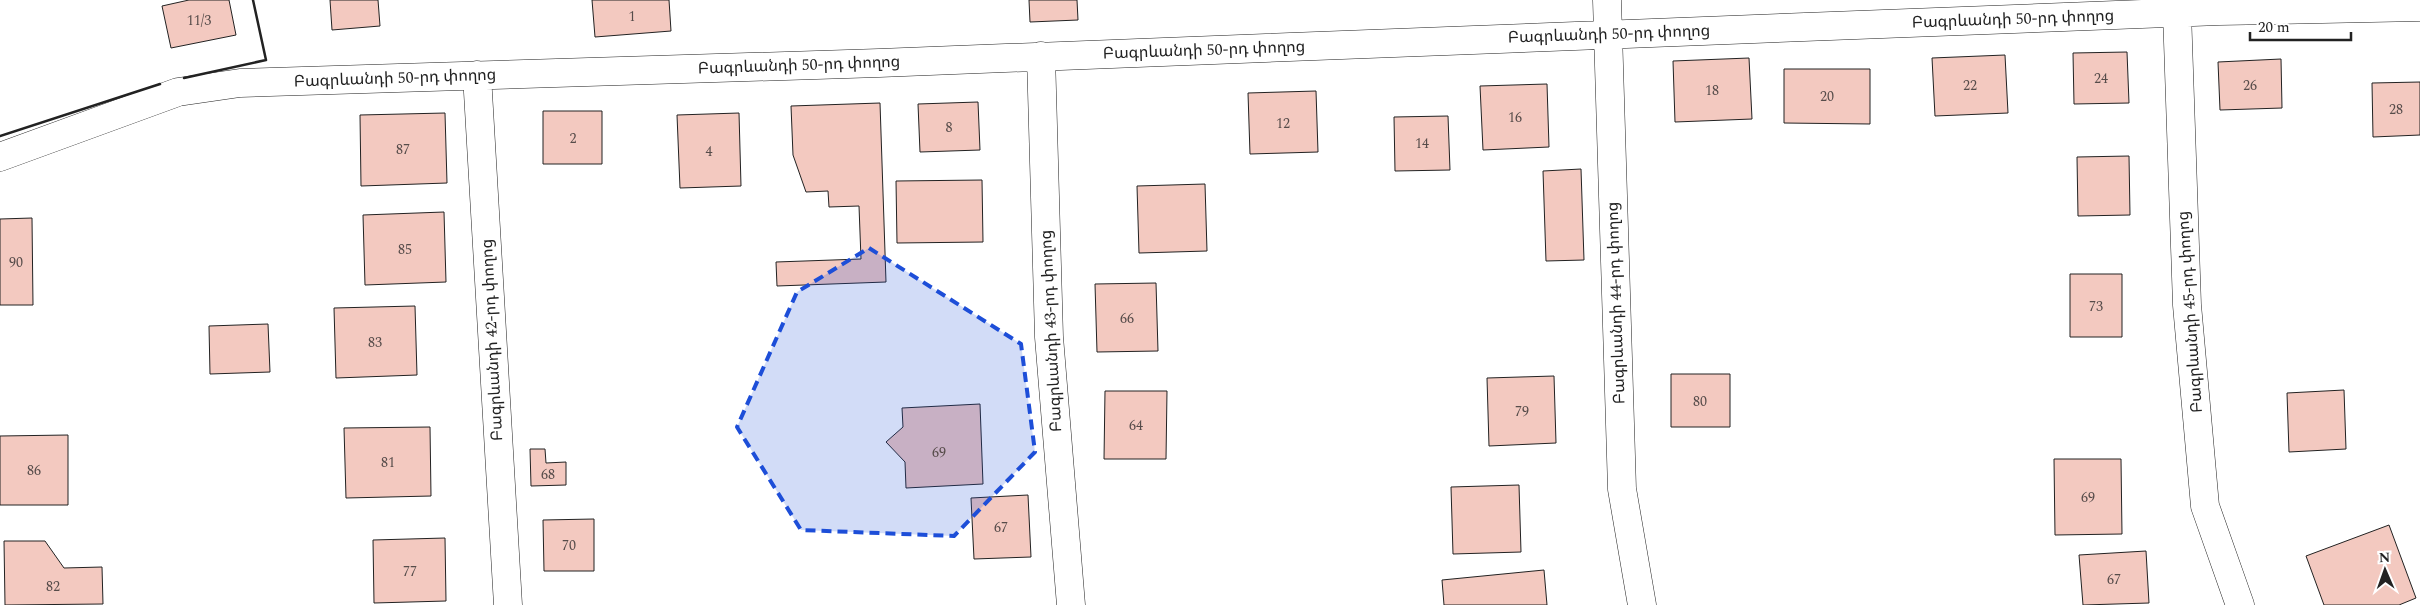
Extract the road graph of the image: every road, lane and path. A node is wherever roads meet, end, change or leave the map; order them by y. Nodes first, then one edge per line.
1 (1608, 0) edge
2 (2219, 5) edge
3 (2420, 7) edge
4 (2176, 12) junction
5 (1608, 34) junction
6 (1041, 56) junction
7 (476, 75) junction
8 (0, 157) edge
9 (508, 605) edge
10 (1071, 605) edge
11 (1642, 605) edge
12 (2240, 605) edge

1 - 5 street, Բագրևանդի 44-րդ փողոց
2 - 3 street, Բագրևանդի 50-րդ փողոց
2 - 4 street, Բագրևանդի 50-րդ փողոց
4 - 5 street, Բագրևանդի 50-րդ փողոց
4 - 12 street, Բագրևանդի 45-րդ փողոց
5 - 6 street, Բագրևանդի 50-րդ փողոց
5 - 11 street, Բագրևանդի 44-րդ փողոց
6 - 7 street, Բագրևանդի 50-րդ փողոց
6 - 10 street, Բագրևանդի 43-րդ փողոց
7 - 8 street, Բագրևանդի 50-րդ փողոց
7 - 9 street, Բագրևանդի 42-րդ փողոց

